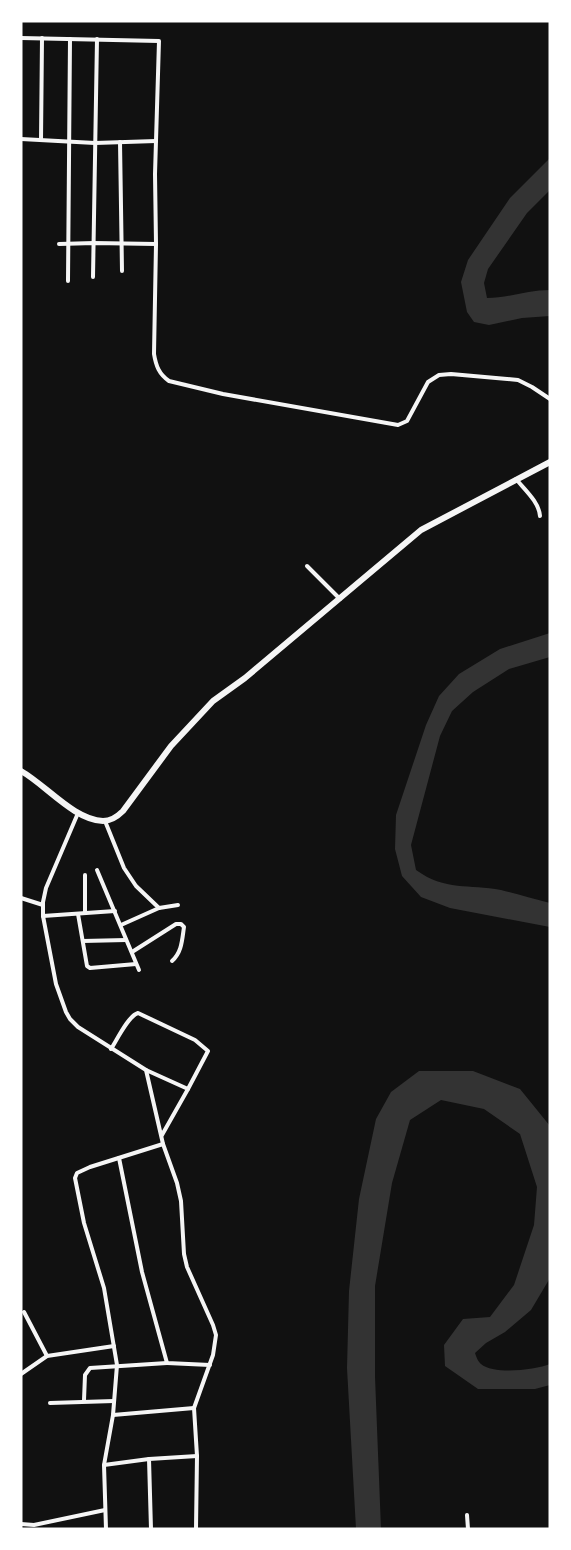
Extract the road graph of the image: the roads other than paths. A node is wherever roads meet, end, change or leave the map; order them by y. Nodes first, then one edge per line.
1 (21, 38) edge
2 (42, 38) junction
3 (70, 39) junction
4 (97, 40) junction
5 (21, 139) edge
6 (41, 140) junction
7 (68, 142) junction
8 (120, 142) junction
9 (156, 142) junction
10 (95, 143) junction
11 (94, 243) junction
12 (122, 243) junction
13 (59, 244) dead end
14 (68, 244) junction
15 (156, 244) junction
16 (122, 271) dead end
17 (93, 277) dead end
18 (68, 281) dead end
19 (550, 399) edge
20 (550, 462) edge
21 (516, 479) junction
22 (540, 516) dead end
23 (308, 566) dead end
24 (340, 599) junction
25 (21, 771) edge
26 (78, 813) junction
27 (104, 821) junction
28 (97, 870) dead end
29 (85, 874) dead end
30 (21, 898) edge
31 (43, 905) junction
32 (178, 905) dead end
33 (159, 908) junction
34 (115, 911) junction
35 (85, 913) junction
36 (78, 914) junction
37 (43, 916) junction
38 (121, 925) junction
39 (126, 940) junction
40 (83, 942) junction
41 (132, 952) junction
42 (172, 961) dead end
43 (136, 964) junction
44 (139, 970) dead end
45 (112, 1049) junction
46 (146, 1070) junction
47 (188, 1088) junction
48 (162, 1135) junction
49 (164, 1144) junction
50 (119, 1158) junction
51 (24, 1312) dead end
52 (114, 1346) junction
53 (47, 1356) junction
54 (167, 1363) junction
55 (117, 1365) junction
56 (210, 1365) junction
57 (21, 1374) edge
58 (84, 1400) junction
59 (114, 1401) junction
60 (50, 1402) dead end
61 (194, 1408) junction
62 (113, 1415) junction
63 (197, 1456) junction
64 (149, 1459) junction
65 (104, 1465) junction
66 (105, 1510) junction
67 (467, 1514) dead end
68 (21, 1524) edge
69 (106, 1529) edge
70 (151, 1529) edge
71 (196, 1529) edge
72 (468, 1529) edge

1 - 2 street
2 - 3 street
2 - 6 street
3 - 4 street
3 - 7 street
4 - 9 street
4 - 10 street
5 - 6 street
6 - 7 street
7 - 10 street
7 - 14 street
8 - 9 street
8 - 10 street
8 - 12 street
9 - 15 street
10 - 11 street
11 - 12 street
11 - 14 street
11 - 17 street
12 - 15 street
12 - 16 street
13 - 14 street
14 - 18 street
15 - 19 street
20 - 21 highway
21 - 22 street
21 - 24 highway
23 - 24 street
24 - 27 highway
25 - 26 highway
26 - 27 highway
26 - 31 street
27 - 33 street
28 - 34 street
29 - 35 street
30 - 31 street
31 - 37 street
32 - 33 street
33 - 38 street
34 - 35 street
34 - 38 street
35 - 36 street
36 - 37 street
36 - 40 street
37 - 45 street
38 - 39 street
39 - 40 street
39 - 41 street
40 - 43 street
41 - 42 street
41 - 43 street
43 - 44 street
45 - 46 street
45 - 47 street
46 - 47 street
46 - 48 street
47 - 48 street
48 - 49 street
49 - 50 street
49 - 56 street
50 - 52 street
50 - 54 street
51 - 53 street
52 - 53 street
52 - 55 street
53 - 57 street
54 - 55 street
54 - 56 street
55 - 58 street
55 - 59 street
56 - 61 street
58 - 59 street
58 - 60 street
59 - 62 street
61 - 62 street
61 - 63 street
62 - 65 street
63 - 64 street
63 - 71 street
64 - 65 street
64 - 70 street
65 - 66 street
66 - 68 street
66 - 69 street
67 - 72 street

